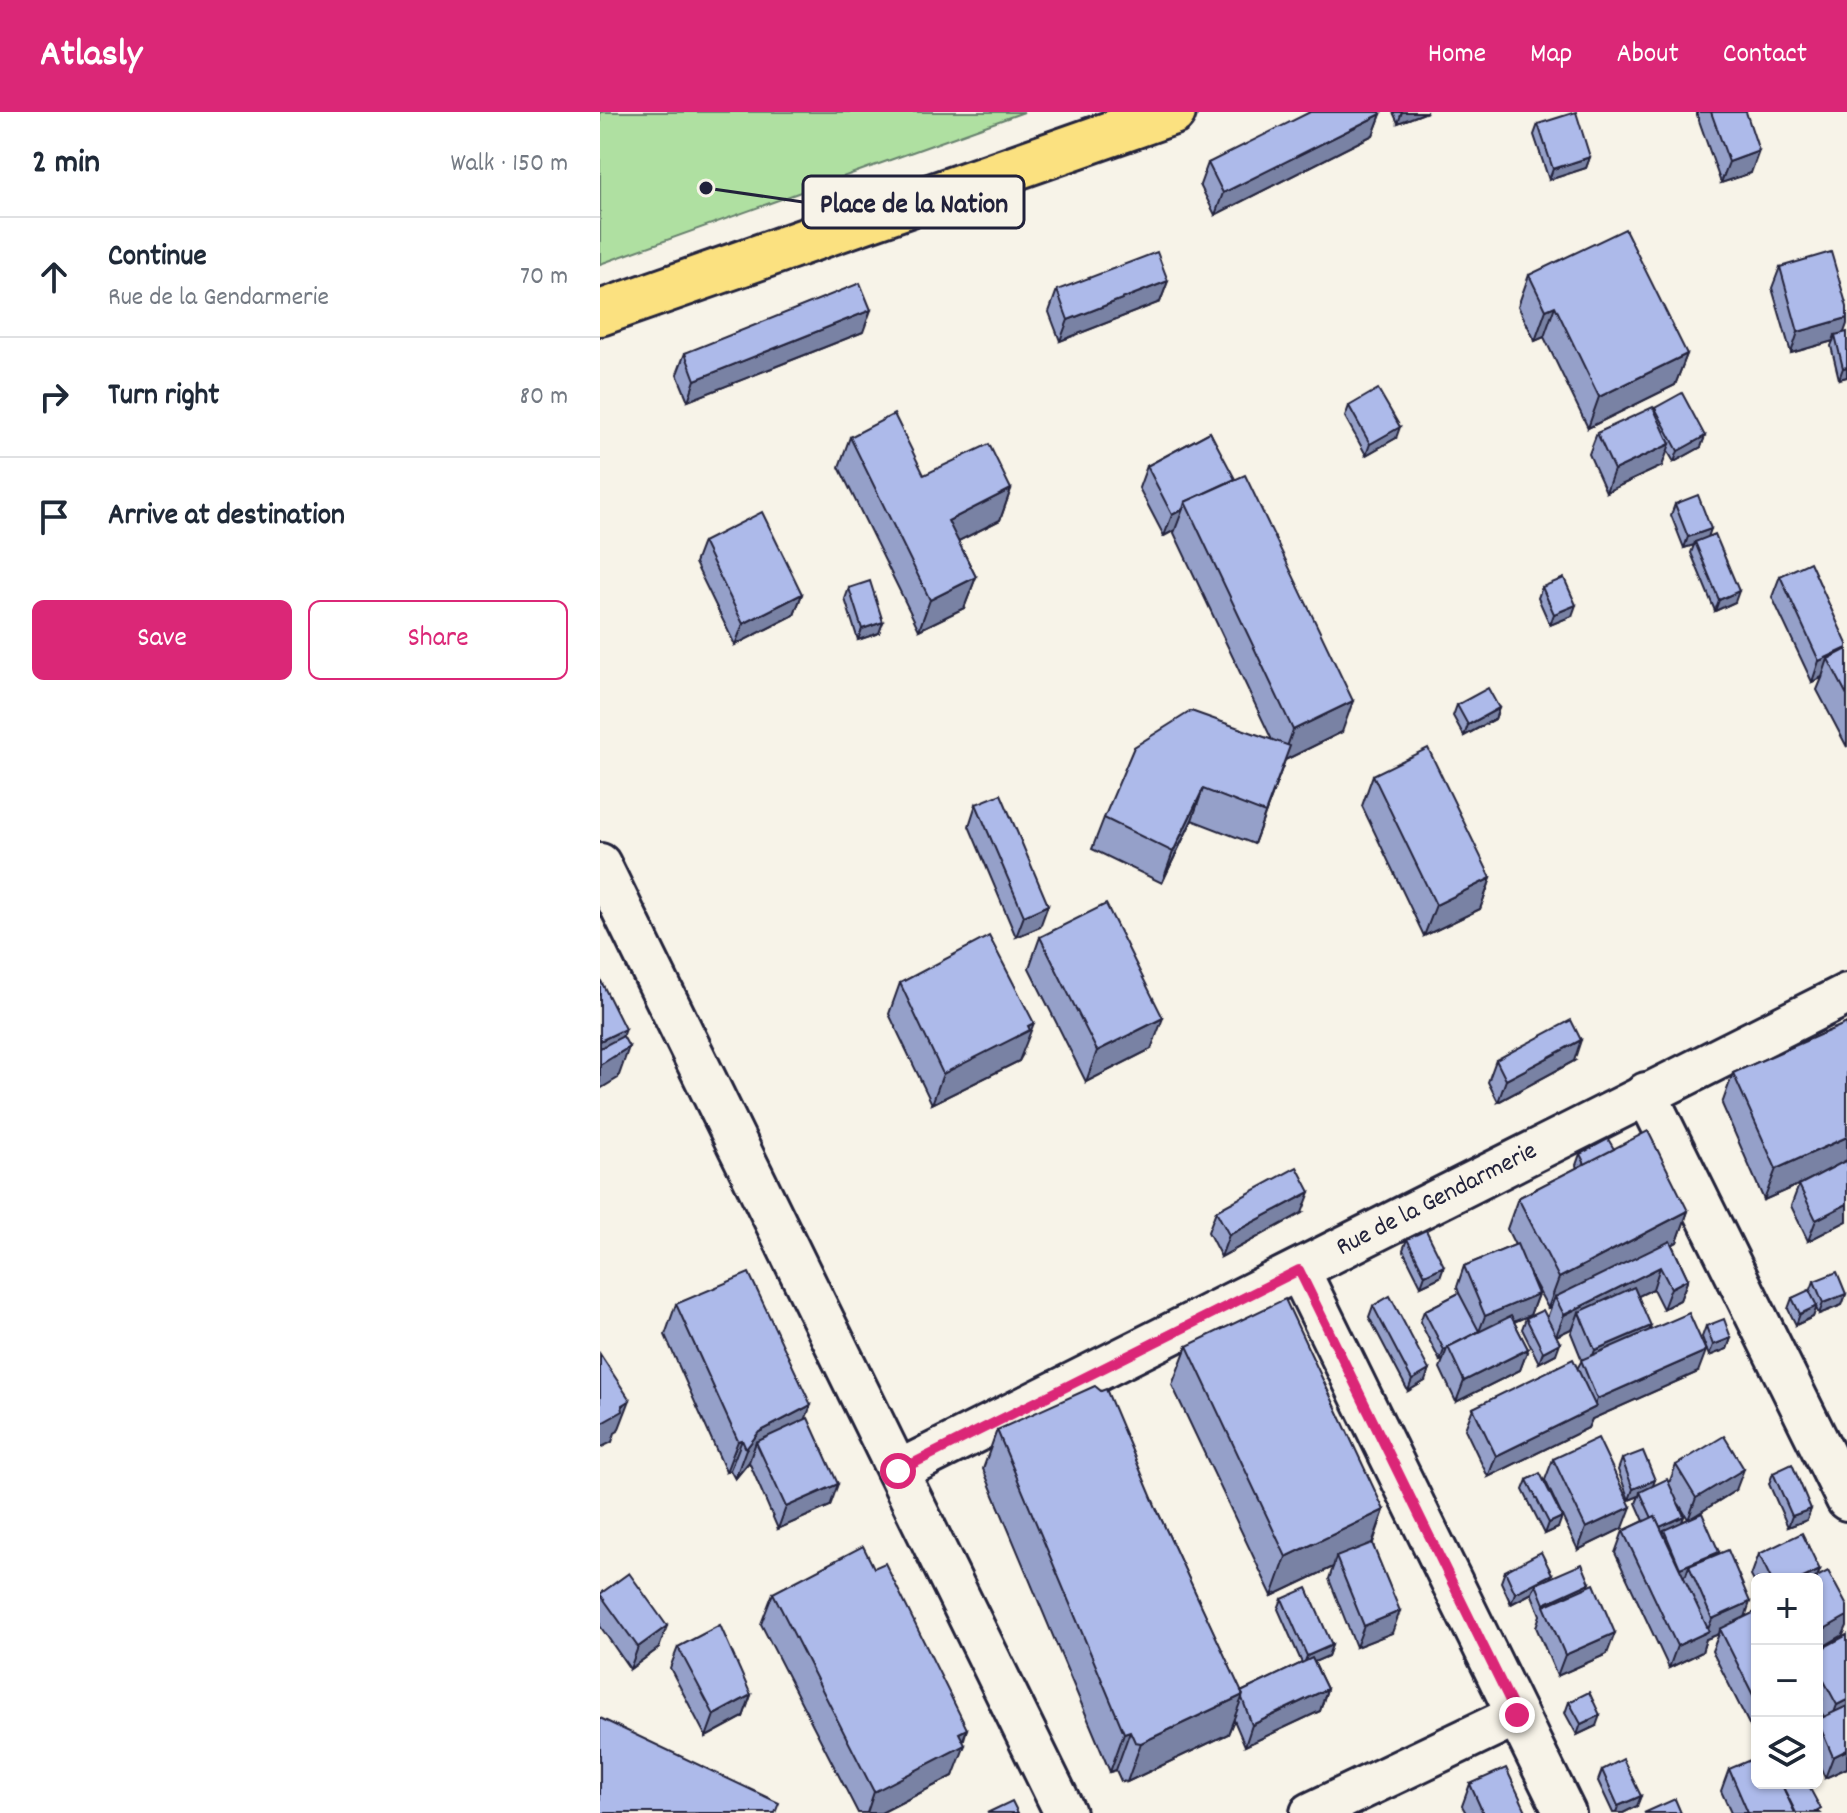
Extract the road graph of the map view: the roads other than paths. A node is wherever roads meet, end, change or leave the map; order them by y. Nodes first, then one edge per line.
1 (1173, 112) edge
2 (600, 313) edge
3 (600, 864) edge
4 (1847, 994) edge
5 (1646, 1093) junction
6 (1299, 1270) junction
7 (898, 1471) junction
8 (1847, 1500) edge
9 (1517, 1715) junction
10 (1065, 1813) edge
11 (1311, 1813) edge
12 (1565, 1813) edge

1 - 2 main road
3 - 7 street
4 - 5 street, Rue de la Gendarmerie
5 - 6 street, Rue de la Gendarmerie
5 - 8 street
6 - 7 street, Rue de la Gendarmerie
6 - 9 street
7 - 10 street
9 - 11 street
9 - 12 street

